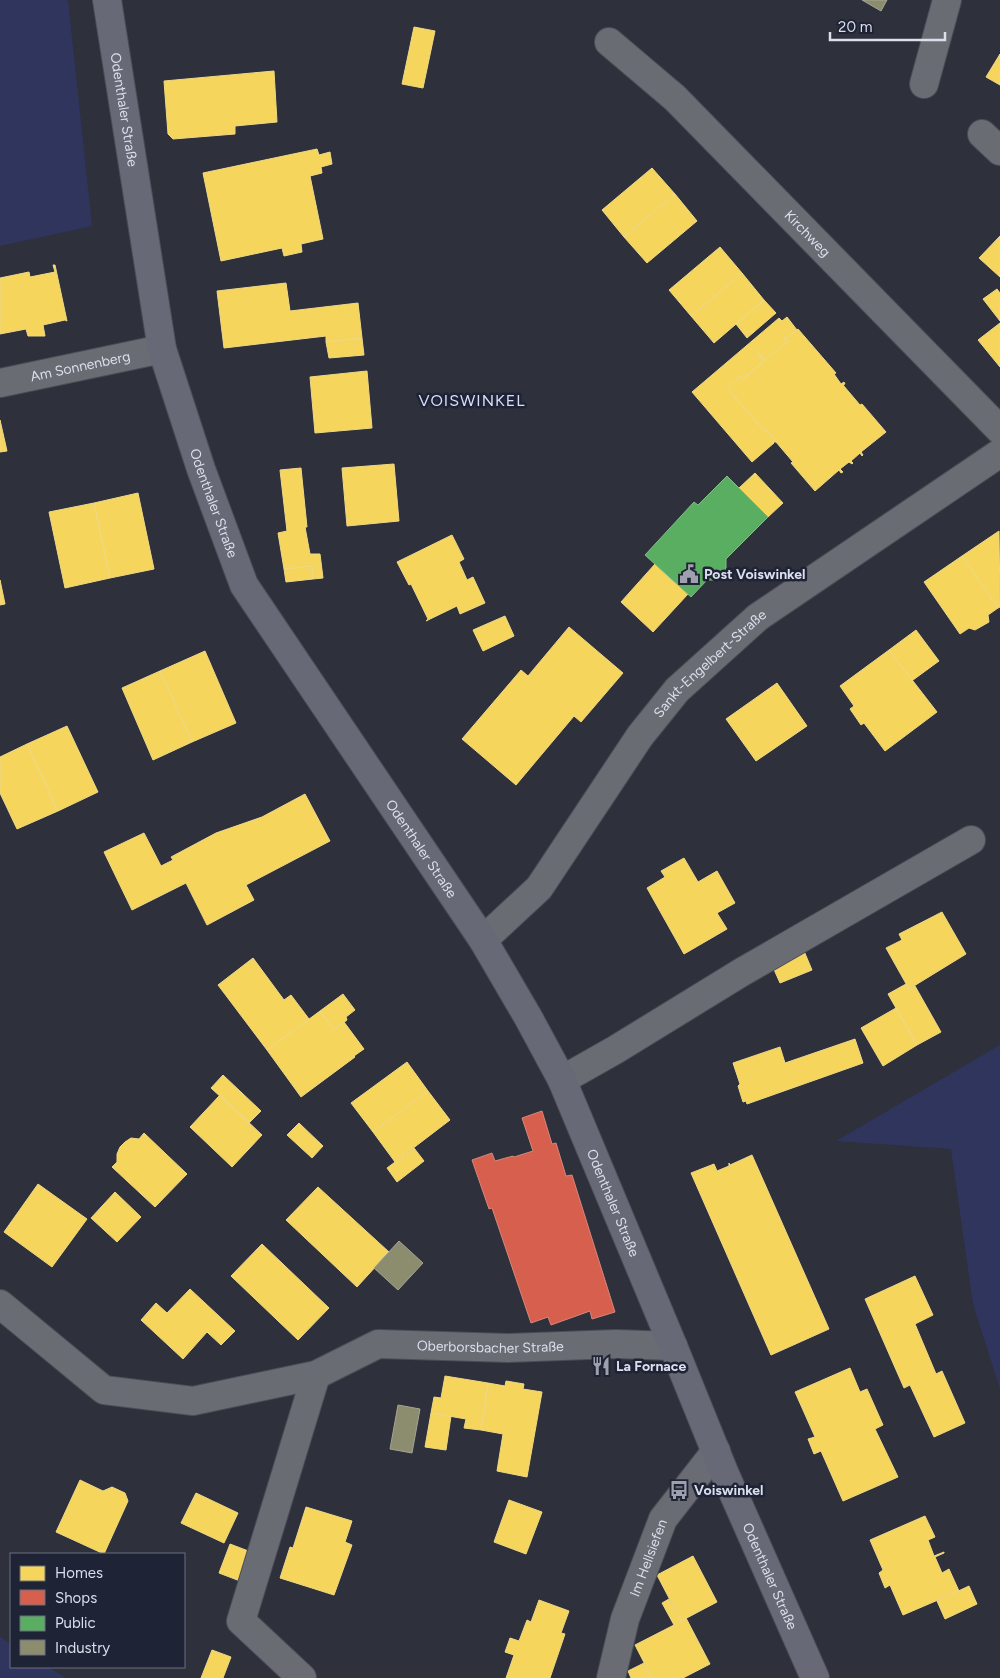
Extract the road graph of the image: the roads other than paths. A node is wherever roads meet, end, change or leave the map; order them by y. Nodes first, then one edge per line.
1 (107, 0) edge
2 (947, 0) edge
3 (610, 42) dead end
4 (924, 84) dead end
5 (162, 349) junction
6 (0, 383) edge
7 (1000, 430) edge
8 (1000, 453) edge
9 (972, 840) dead end
10 (483, 940) junction
11 (562, 1080) junction
12 (0, 1304) edge
13 (674, 1346) junction
14 (316, 1375) junction
15 (716, 1451) junction
16 (302, 1678) edge
17 (610, 1678) edge
18 (815, 1678) edge

1 - 5 main road, Odenthaler Straße
2 - 4 street
3 - 7 street, Kirchweg
5 - 6 street, Am Sonnenberg
5 - 10 main road, Odenthaler Straße
8 - 10 street, Sankt-Engelbert-Straße
9 - 11 street
10 - 11 main road, Odenthaler Straße
11 - 13 main road, Odenthaler Straße
12 - 14 street, Oberborsbacher Straße
13 - 14 street, Oberborsbacher Straße
13 - 15 main road, Odenthaler Straße
14 - 16 street
15 - 17 street, Im Hellsiefen
15 - 18 main road, Odenthaler Straße

